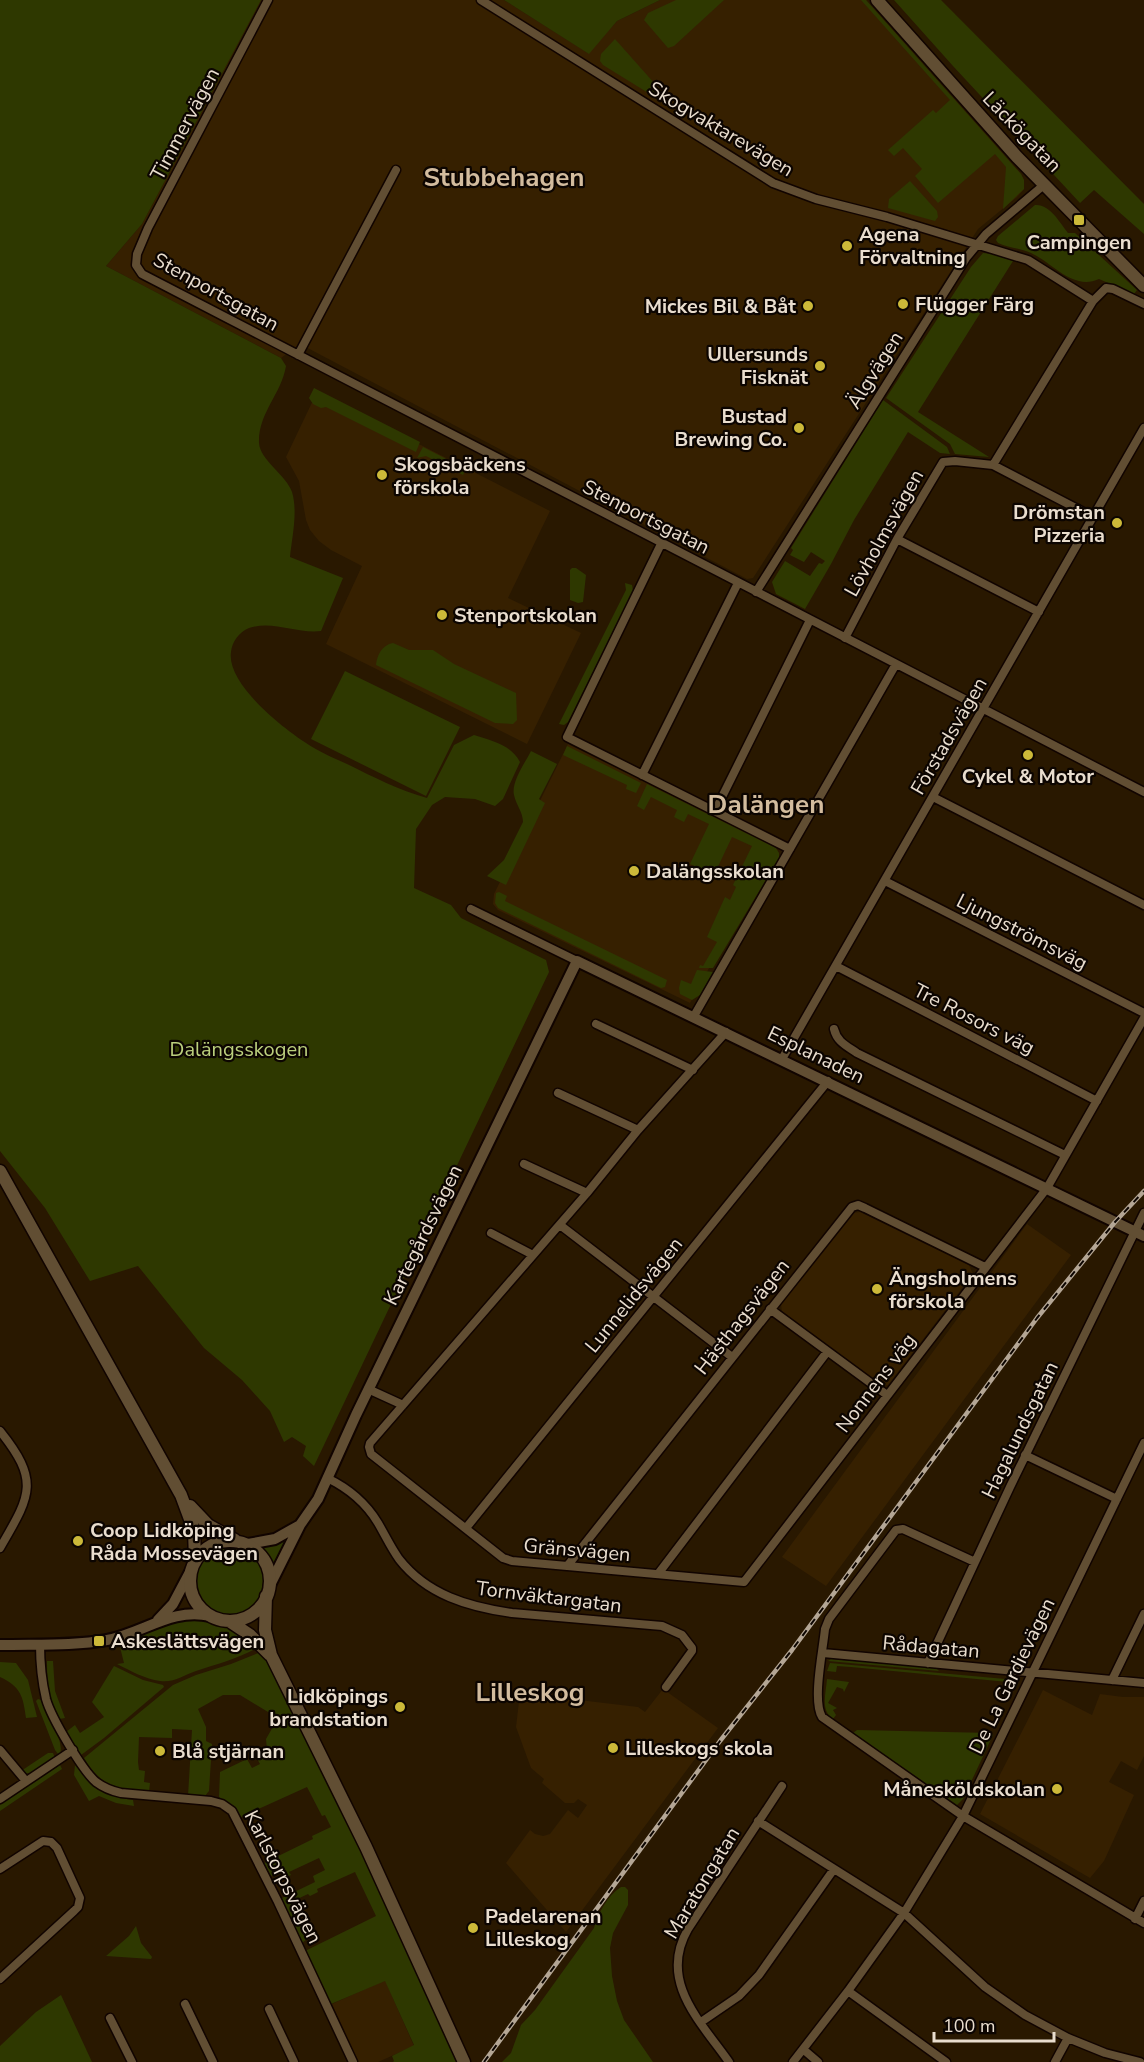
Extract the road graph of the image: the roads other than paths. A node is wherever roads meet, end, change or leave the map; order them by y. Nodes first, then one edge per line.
1 (268, 0) edge
2 (481, 0) edge
3 (877, 0) edge
4 (396, 170) dead end
5 (1045, 184) junction
6 (976, 245) junction
7 (136, 265) joint
8 (1144, 286) edge
9 (1093, 301) junction
10 (1144, 304) edge
11 (298, 355) junction
12 (1144, 428) edge
13 (993, 465) junction
14 (1093, 517) junction
15 (897, 539) junction
16 (662, 544) junction
17 (738, 583) junction
18 (756, 592) junction
19 (1039, 612) junction
20 (810, 620) junction
21 (845, 638) junction
22 (896, 664) junction
23 (983, 709) junction
24 (642, 775) junction
25 (1144, 792) edge
26 (933, 796) junction
27 (715, 811) junction
28 (790, 849) junction
29 (885, 881) junction
30 (1144, 905) edge
31 (471, 909) dead end
32 (577, 961) junction
33 (836, 966) junction
34 (1144, 1013) edge
35 (694, 1016) junction
36 (1144, 1018) edge
37 (596, 1024) dead end
38 (834, 1029) dead end
39 (726, 1032) junction
40 (782, 1059) junction
41 (693, 1070) junction
42 (828, 1081) junction
43 (558, 1093) dead end
44 (1097, 1101) junction
45 (638, 1130) junction
46 (1065, 1155) junction
47 (524, 1164) dead end
48 (0, 1171) edge
49 (1047, 1188) junction
50 (587, 1193) junction
51 (1144, 1213) edge
52 (560, 1225) junction
53 (492, 1233) dead end
54 (1139, 1233) edge
55 (533, 1255) junction
56 (985, 1267) junction
57 (653, 1297) junction
58 (770, 1309) junction
59 (827, 1352) junction
60 (732, 1357) junction
61 (369, 1389) junction
62 (887, 1395) junction
63 (403, 1405) junction
64 (0, 1431) edge
65 (1144, 1443) edge
66 (1025, 1455) junction
67 (327, 1478) junction
68 (182, 1496) junction
69 (1117, 1499) junction
70 (300, 1525) junction
71 (466, 1528) junction
72 (245, 1543) junction
73 (0, 1548) edge
74 (975, 1562) junction
75 (193, 1565) junction
76 (568, 1565) junction
77 (658, 1574) junction
78 (743, 1583) joint
79 (268, 1592) junction
80 (1144, 1614) edge
81 (210, 1616) junction
82 (229, 1621) junction
83 (153, 1624) junction
84 (40, 1644) junction
85 (0, 1645) edge
86 (823, 1653) junction
87 (271, 1655) junction
88 (928, 1663) junction
89 (1032, 1673) junction
90 (1112, 1680) junction
91 (1144, 1683) edge
92 (666, 1687) dead end
93 (0, 1750) edge
94 (73, 1750) junction
95 (26, 1781) junction
96 (782, 1786) dead end
97 (0, 1799) edge
98 (963, 1816) junction
99 (758, 1821) junction
100 (0, 1869) edge
101 (834, 1869) junction
102 (1144, 1901) edge
103 (904, 1913) junction
104 (1135, 1919) junction
105 (1144, 1923) edge
106 (0, 1979) edge
107 (848, 1991) junction
108 (185, 2004) dead end
109 (269, 2009) dead end
110 (110, 2018) dead end
111 (701, 2022) junction
112 (1068, 2038) junction
113 (804, 2050) junction
114 (132, 2062) edge
115 (213, 2062) edge
116 (294, 2062) edge
117 (353, 2062) edge
118 (464, 2062) edge
119 (729, 2062) edge
120 (793, 2062) edge
121 (818, 2062) edge
122 (946, 2062) edge
123 (1055, 2062) edge
124 (1140, 2062) edge

1 - 7 street, Timmervägen
2 - 6 street, Skogvaktarevägen
3 - 5 main road, Läckögatan
4 - 11 street
5 - 6 street, Älgvägen
5 - 8 main road, Läckögatan
6 - 9 street, Skogvaktarevägen
6 - 18 street, Älgvägen
7 - 11 street, Stenportsgatan
9 - 10 street
9 - 13 street
11 - 16 street, Stenportsgatan
12 - 14 street, Förstadsvägen
13 - 14 street, Lövholmsvägen
13 - 15 street, Lövholmsvägen
14 - 19 street, Förstadsvägen
15 - 19 street
15 - 21 street, Lövholmsvägen
16 - 17 street, Stenportsgatan
16 - 24 street
17 - 18 street, Stenportsgatan
17 - 24 street
18 - 20 street, Stenportsgatan
19 - 23 street, Förstadsvägen
20 - 21 street, Stenportsgatan
20 - 27 street
21 - 22 street, Stenportsgatan
22 - 23 street, Stenportsgatan
22 - 28 street
23 - 25 street, Stenportsgatan
23 - 26 street, Förstadsvägen
24 - 27 street
26 - 29 street, Förstadsvägen
26 - 30 street
27 - 28 street
28 - 35 street
29 - 33 street, Förstadsvägen
29 - 34 street, Ljungströmsväg
31 - 32 street, Esplanaden
32 - 35 street, Esplanaden
32 - 61 street, Kartegårdsvägen
33 - 40 street, Förstadsvägen
33 - 44 street, Tre Rosors väg
35 - 39 street, Esplanaden
36 - 44 street, Nonnens väg
37 - 41 street
38 - 46 street
39 - 40 street, Esplanaden
39 - 41 street
40 - 42 street, Esplanaden
41 - 45 street
42 - 49 street, Esplanaden
42 - 57 street, Lunnelidsvägen
43 - 45 street
44 - 46 street, Nonnens väg
45 - 50 street
46 - 49 street, Nonnens väg
47 - 50 street
48 - 68 main road
49 - 54 street, Esplanaden
49 - 56 street, Nonnens väg
50 - 52 street
51 - 54 street, Hagalundsgatan
52 - 55 street
52 - 57 street
53 - 55 street
54 - 66 street, Hagalundsgatan
55 - 63 street
56 - 58 street, Hästhagsvägen
56 - 62 street, Nonnens väg
57 - 60 street
57 - 71 street, Lunnelidsvägen
58 - 59 street
58 - 60 street, Hästhagsvägen
59 - 62 street
59 - 77 street
60 - 76 street, Hästhagsvägen
61 - 63 street
61 - 67 street, Kartegårdsvägen
62 - 78 street, Nonnens väg
63 - 71 street, Gränsvägen
64 - 73 street
65 - 69 street, De La Gardievägen
66 - 69 street
66 - 74 street, Hagalundsgatan
67 - 70 street, Kartegårdsvägen
67 - 92 street, Tornväktargatan
68 - 72 main road
68 - 75 main road
69 - 89 street, De La Gardievägen
70 - 72 street, Kartegårdsvägen
70 - 79 street, Kartegårdsvägen
71 - 76 street, Gränsvägen
72 - 75 main road
72 - 79 main road
74 - 86 street
74 - 88 street, Hagalundsgatan
75 - 81 main road
75 - 83 street
76 - 77 street, Gränsvägen
77 - 78 street, Gränsvägen
79 - 82 main road
79 - 87 main road
80 - 90 street
81 - 82 main road
81 - 83 street
82 - 87 main road
83 - 84 street
84 - 85 street
84 - 94 street, Karlstorpsvägen
86 - 88 street, Rådagatan
86 - 98 street
87 - 118 main road
88 - 89 street, Rådagatan
89 - 90 street, Rådagatan
89 - 98 street, De La Gardievägen
90 - 91 street, Rådagatan
93 - 95 street
94 - 95 street
94 - 117 street, Karlstorpsvägen
95 - 97 street
96 - 99 street, Maratongatan
98 - 103 street, De La Gardievägen
98 - 104 street
99 - 101 street
99 - 111 street, Maratongatan
100 - 106 street
101 - 103 street
101 - 111 street
102 - 104 street
103 - 107 street, De La Gardievägen
103 - 112 street
104 - 105 street
107 - 113 street, De La Gardievägen
107 - 122 street
108 - 115 street
109 - 116 street
110 - 114 street
111 - 119 street, Maratongatan
112 - 123 street
112 - 124 street
113 - 120 street, De La Gardievägen
113 - 121 street

